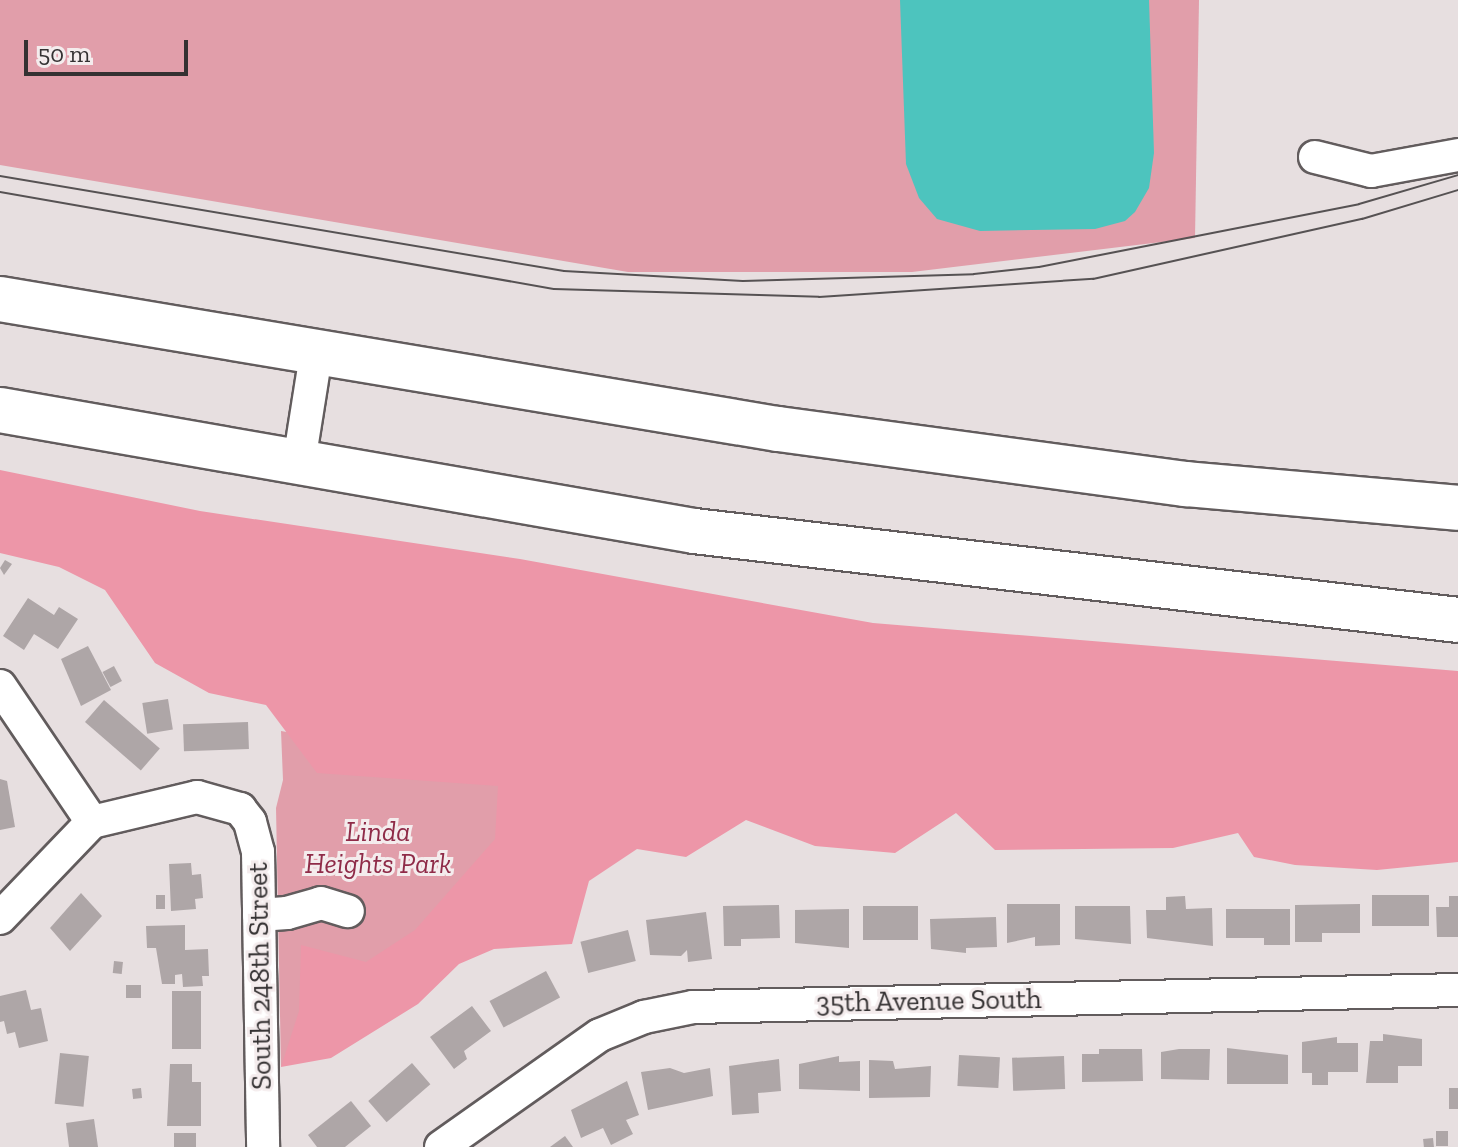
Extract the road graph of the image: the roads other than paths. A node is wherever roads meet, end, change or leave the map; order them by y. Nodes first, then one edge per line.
1 (1458, 155) edge
2 (1315, 157) dead end
3 (0, 299) edge
4 (316, 355) junction
5 (0, 410) edge
6 (299, 462) junction
7 (1458, 508) edge
8 (1458, 620) edge
9 (0, 686) edge
10 (92, 822) junction
11 (348, 911) dead end
12 (259, 915) junction
13 (0, 918) edge
14 (1458, 990) edge
15 (263, 1147) edge
16 (441, 1147) edge

1 - 2 street
3 - 4 highway
4 - 6 street
4 - 7 highway
5 - 6 highway
6 - 8 highway
9 - 10 street
10 - 12 street, South 248th Street
10 - 13 street
11 - 12 street
12 - 15 street, South 248th Street
14 - 16 street, 35th Avenue South

